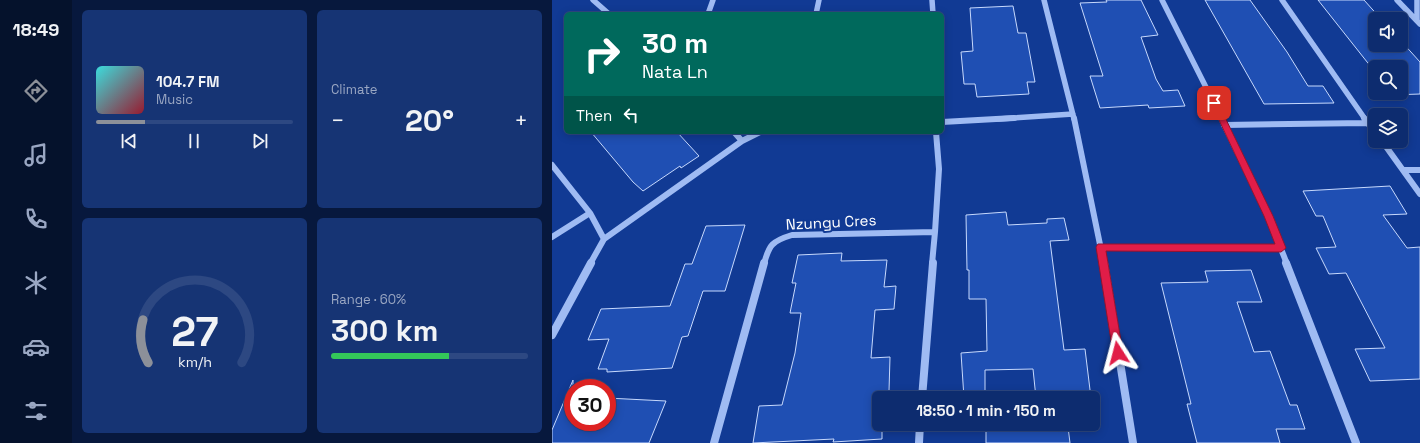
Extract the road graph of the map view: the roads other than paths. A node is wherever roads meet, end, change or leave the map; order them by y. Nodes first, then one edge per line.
1 (593, 0) edge
2 (713, 0) edge
3 (818, 0) edge
4 (932, 0) edge
5 (1044, 0) edge
6 (1162, 0) edge
7 (1282, 0) edge
8 (1397, 0) edge
9 (1417, 0) edge
10 (606, 12) edge
11 (709, 12) edge
12 (816, 12) edge
13 (932, 12) edge
14 (1418, 22) edge
15 (1073, 114) junction
16 (944, 122) edge
17 (1368, 123) joint
18 (1224, 124) junction
19 (736, 134) edge
20 (756, 134) edge
21 (936, 134) edge
22 (742, 141) junction
23 (1387, 148) edge
24 (552, 165) edge
25 (1404, 170) junction
26 (1420, 170) edge
27 (1420, 194) edge
28 (590, 213) junction
29 (935, 232) junction
30 (552, 237) edge
31 (604, 239) junction
32 (1101, 247) junction
33 (1281, 248) junction
34 (552, 335) edge
35 (923, 391) edge
36 (920, 431) edge
37 (714, 443) edge
38 (919, 443) edge
39 (1133, 443) edge
40 (1356, 443) edge

1 - 10 street
2 - 11 street
3 - 12 street
4 - 13 street
5 - 15 street
6 - 18 street
7 - 17 street
8 - 14 street
9 - 14 street
15 - 16 street
15 - 32 street
17 - 18 street
18 - 33 street
19 - 22 street
20 - 22 street
21 - 29 street
22 - 31 street
23 - 25 street
24 - 28 street
25 - 26 street
25 - 27 street
28 - 30 street
28 - 31 street
29 - 35 street
29 - 37 street, Nzungu Cres
31 - 34 street
32 - 33 street
32 - 39 street
33 - 40 street
36 - 38 street

